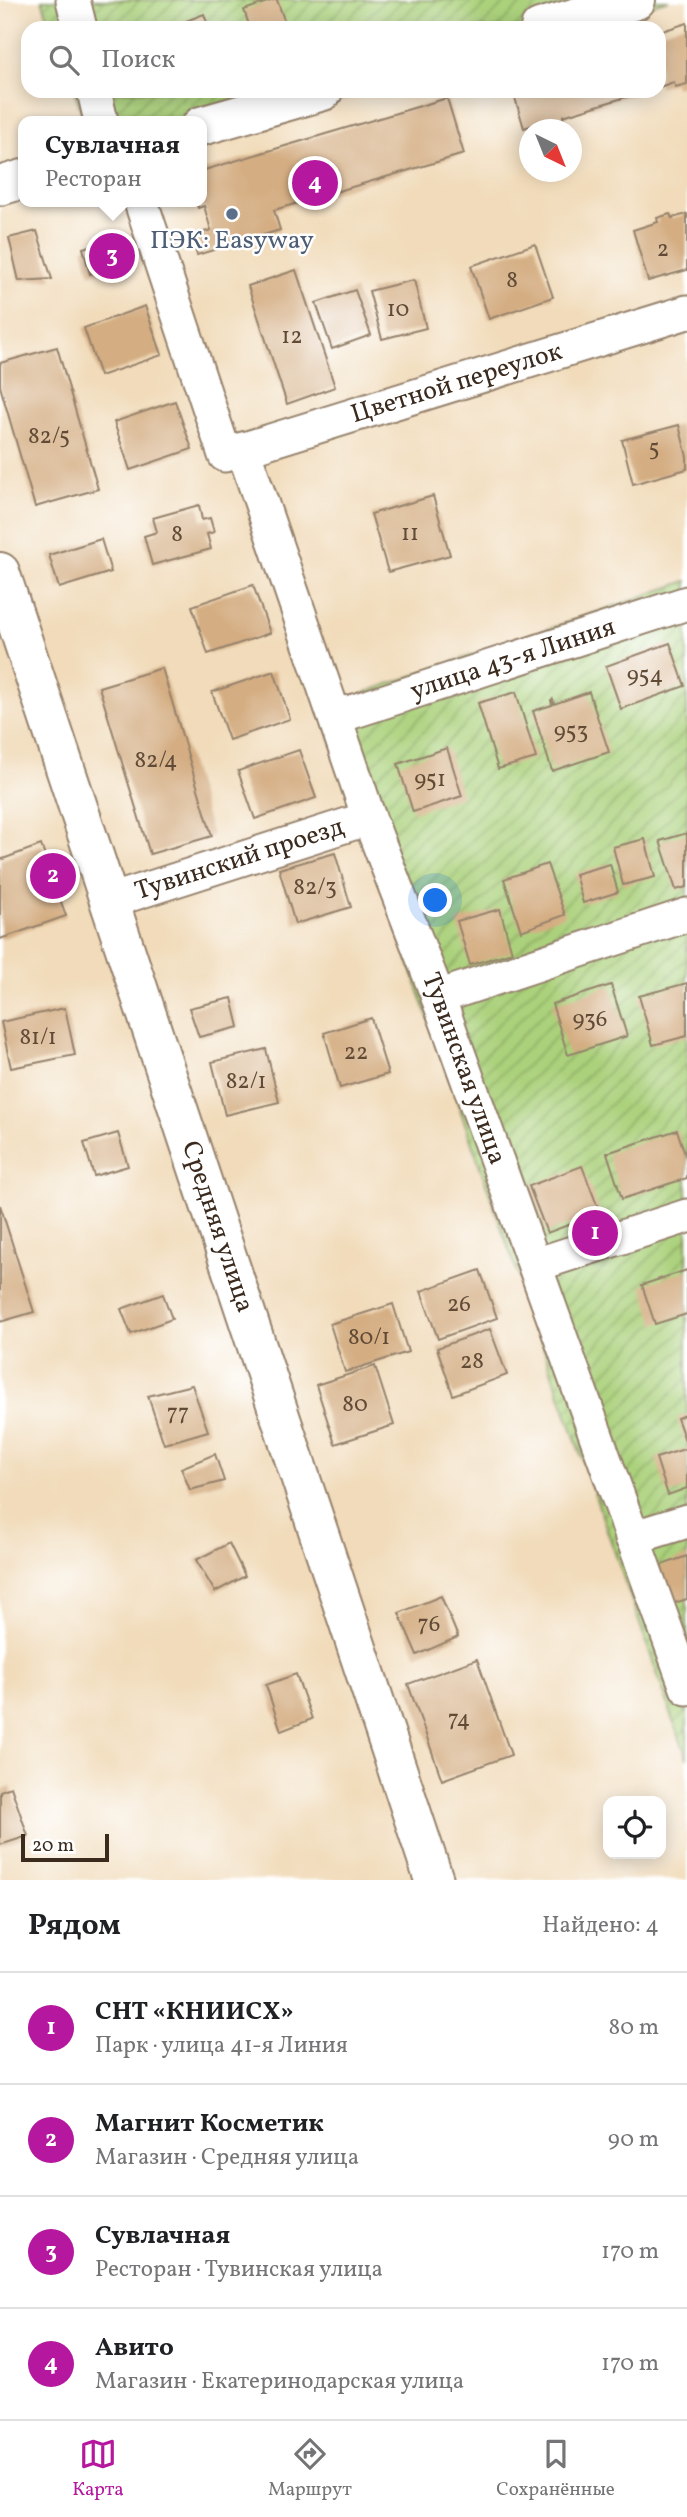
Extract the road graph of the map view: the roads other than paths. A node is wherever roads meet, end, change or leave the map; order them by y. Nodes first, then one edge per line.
1 (73, 0) edge
2 (636, 0) edge
3 (78, 21) edge
4 (564, 21) edge
5 (96, 98) edge
6 (299, 98) edge
7 (100, 116) edge
8 (207, 124) edge
9 (18, 181) edge
10 (0, 186) edge
11 (143, 207) edge
12 (687, 312) edge
13 (234, 452) junction
14 (0, 572) edge
15 (687, 603) edge
16 (336, 717) junction
17 (369, 818) junction
18 (110, 901) junction
19 (687, 915) edge
20 (438, 997) junction
21 (687, 1216) edge
22 (535, 1265) junction
23 (687, 1521) edge
24 (632, 1538) junction
25 (687, 1688) edge
26 (434, 1880) edge

1 - 3 street
2 - 4 street
5 - 7 street
6 - 8 street
9 - 10 street
11 - 13 street, Тувинская улица
12 - 13 street, Цветной переулок
13 - 16 street, Тувинская улица
14 - 18 street, Средняя улица
15 - 16 street, улица 43-я Линия
16 - 17 street, Тувинская улица
17 - 18 street, Тувинский проезд
17 - 20 street, Тувинская улица
18 - 26 street, Средняя улица
19 - 20 street
20 - 22 street, Тувинская улица
21 - 22 street
22 - 24 street, Тувинская улица
23 - 24 street
24 - 25 street, Тувинская улица

